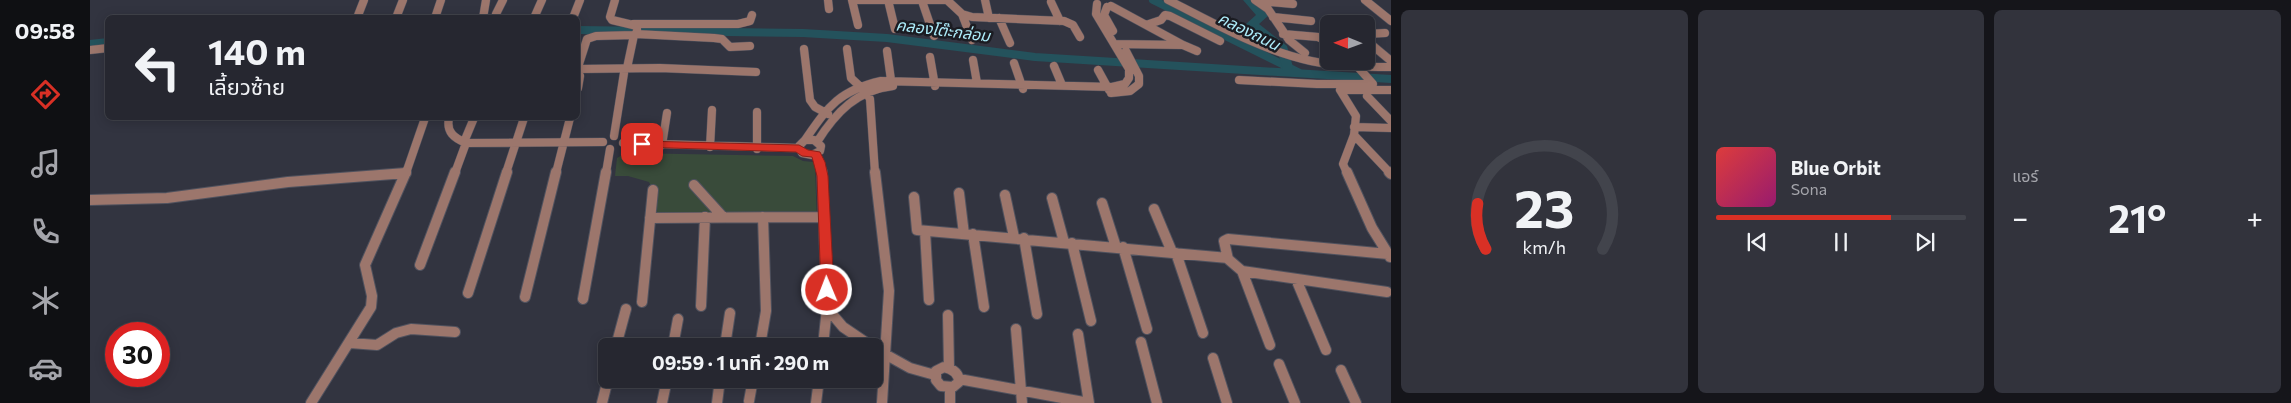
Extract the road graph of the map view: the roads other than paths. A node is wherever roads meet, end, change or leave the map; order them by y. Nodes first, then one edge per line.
1 (364, 0) edge
2 (403, 0) edge
3 (441, 0) edge
4 (486, 0) edge
5 (503, 0) edge
6 (542, 0) edge
7 (580, 0) edge
8 (615, 0) edge
9 (828, 0) edge
10 (852, 0) edge
11 (886, 0) edge
12 (920, 0) edge
13 (947, 0) edge
14 (985, 0) edge
15 (1118, 0) edge
16 (1168, 0) edge
17 (1365, 0) edge
18 (1256, 1) edge
19 (1052, 2) dead end
20 (1096, 2) edge
21 (1109, 4) edge
22 (1293, 4) dead end
23 (829, 9) dead end
24 (496, 14) dead end
25 (962, 14) junction
26 (358, 15) edge
27 (397, 15) edge
28 (436, 15) edge
29 (484, 15) edge
30 (535, 15) edge
31 (575, 15) edge
32 (752, 15) dead end
33 (1273, 17) junction
34 (989, 18) junction
35 (999, 18) junction
36 (1311, 20) dead end
37 (1060, 21) junction
38 (1391, 21) edge
39 (858, 25) dead end
40 (1146, 25) junction
41 (895, 29) dead end
42 (635, 30) junction
43 (1283, 34) junction
44 (1375, 34) edge
45 (1385, 34) dead end
46 (934, 36) dead end
47 (1080, 37) dead end
48 (1320, 38) edge
49 (972, 40) dead end
50 (1220, 41) dead end
51 (1010, 43) dead end
52 (1118, 44) junction
53 (1183, 45) junction
54 (750, 46) dead end
55 (105, 48) edge
56 (1375, 48) edge
57 (804, 49) dead end
58 (847, 49) dead end
59 (90, 50) edge
60 (1197, 51) dead end
61 (887, 52) dead end
62 (1304, 53) dead end
63 (930, 57) dead end
64 (973, 60) dead end
65 (1391, 61) edge
66 (1320, 62) edge
67 (580, 63) edge
68 (1014, 63) dead end
69 (1054, 66) dead end
70 (1375, 67) edge
71 (1391, 67) edge
72 (580, 70) edge
73 (626, 70) junction
74 (1098, 70) dead end
75 (1362, 70) edge
76 (756, 72) dead end
77 (891, 80) junction
78 (1240, 80) dead end
79 (977, 83) junction
80 (935, 84) junction
81 (1062, 85) junction
82 (1023, 87) junction
83 (863, 90) junction
84 (1109, 90) junction
85 (1391, 90) edge
86 (1368, 96) dead end
87 (712, 110) dead end
88 (757, 112) dead end
89 (824, 112) junction
90 (667, 113) dead end
91 (833, 116) junction
92 (423, 120) edge
93 (449, 120) edge
94 (473, 120) edge
95 (523, 120) edge
96 (570, 120) edge
97 (1391, 121) edge
98 (1391, 128) edge
99 (1354, 131) junction
100 (614, 136) junction
101 (805, 140) junction
102 (516, 142) junction
103 (564, 142) junction
104 (603, 142) junction
105 (817, 142) junction
106 (465, 143) junction
107 (623, 144) junction
108 (662, 145) junction
109 (710, 147) junction
110 (799, 148) junction
111 (756, 149) junction
112 (610, 150) junction
113 (816, 154) junction
114 (406, 172) junction
115 (1391, 174) edge
116 (694, 185) dead end
117 (653, 190) dead end
118 (959, 193) dead end
119 (1005, 196) dead end
120 (914, 197) dead end
121 (1052, 198) dead end
122 (90, 200) edge
123 (1102, 203) dead end
124 (1154, 209) dead end
125 (705, 217) junction
126 (723, 217) junction
127 (763, 217) junction
128 (824, 217) junction
129 (650, 218) junction
130 (925, 231) junction
131 (969, 234) junction
132 (1019, 238) junction
133 (1068, 242) junction
134 (1120, 247) junction
135 (1174, 252) junction
136 (1389, 257) edge
137 (1228, 258) junction
138 (420, 265) dead end
139 (1242, 271) junction
140 (1296, 279) junction
141 (1387, 292) dead end
142 (468, 293) dead end
143 (525, 297) dead end
144 (583, 298) dead end
145 (929, 300) dead end
146 (642, 302) dead end
147 (701, 306) dead end
148 (984, 307) dead end
149 (626, 308) dead end
150 (827, 308) junction
151 (730, 312) dead end
152 (1037, 314) dead end
153 (948, 315) dead end
154 (678, 319) dead end
155 (1091, 321) dead end
156 (1016, 329) dead end
157 (1147, 329) dead end
158 (455, 332) dead end
159 (1203, 333) dead end
160 (1078, 334) dead end
161 (618, 338) edge
162 (674, 338) edge
163 (726, 338) edge
164 (761, 338) edge
165 (824, 338) edge
166 (860, 338) edge
167 (1141, 342) dead end
168 (354, 344) junction
169 (1270, 345) dead end
170 (1326, 350) dead end
171 (884, 354) junction
172 (1213, 358) dead end
173 (1279, 364) dead end
174 (949, 368) junction
175 (1341, 370) dead end
176 (935, 375) junction
177 (959, 379) junction
178 (606, 388) edge
179 (664, 388) edge
180 (719, 388) edge
181 (752, 388) edge
182 (818, 388) edge
183 (950, 388) junction
184 (1022, 398) edge
185 (749, 401) dead end
186 (311, 403) edge
187 (602, 403) edge
188 (662, 403) edge
189 (717, 403) edge
190 (816, 403) edge
191 (882, 403) edge
192 (950, 403) edge
193 (1089, 403) edge
194 (1156, 403) edge
195 (1227, 403) edge
196 (1295, 403) edge
197 (1356, 403) edge

1 - 26 street
2 - 27 street
3 - 28 street
4 - 29 street
5 - 24 street
6 - 30 street
7 - 31 street
8 - 42 street
9 - 23 street
10 - 11 street
10 - 39 street
11 - 12 street
11 - 41 street
12 - 13 street
12 - 46 street
13 - 25 street
14 - 34 street
15 - 21 street
16 - 66 street
17 - 38 street
18 - 22 street
18 - 33 street
19 - 37 street
20 - 21 street
20 - 52 street
21 - 40 street
21 - 52 street
25 - 34 street
25 - 49 street
32 - 42 street
33 - 36 street
33 - 43 street
34 - 35 street
35 - 37 street
35 - 51 street
37 - 47 street
40 - 50 street
40 - 53 street
42 - 54 street
42 - 67 street
42 - 73 street
43 - 48 street
43 - 62 street
44 - 45 street
52 - 53 street
52 - 84 street
53 - 60 street
55 - 59 street
56 - 65 street
57 - 89 street
58 - 83 street
61 - 77 street
63 - 80 street
64 - 79 street
68 - 82 street
69 - 81 street
70 - 71 street
72 - 73 street
73 - 76 street
73 - 100 street
74 - 84 street
75 - 78 street
77 - 80 street
77 - 83 street
79 - 80 street
79 - 82 street
80 - 82 street
80 - 83 street
81 - 82 street
81 - 84 street
82 - 84 street
83 - 89 street
83 - 91 street
83 - 171 street
85 - 99 street
86 - 97 street
87 - 109 street
88 - 111 street
89 - 91 street
89 - 101 street
90 - 108 street
91 - 105 street
92 - 114 street
93 - 106 street
94 - 106 street
95 - 102 street
96 - 103 street
98 - 99 street
99 - 115 street
99 - 136 street
100 - 104 street
100 - 107 street
101 - 105 street
101 - 110 street
102 - 103 street
102 - 106 street
102 - 142 street
103 - 104 street
103 - 143 street
104 - 112 street
105 - 113 street
106 - 138 street
107 - 108 street
107 - 112 street
108 - 109 street
109 - 111 street
110 - 111 street
110 - 113 street
112 - 144 street
113 - 128 street
114 - 122 street
114 - 168 street
116 - 126 street
117 - 129 street
118 - 131 street
119 - 132 street
120 - 130 street
121 - 133 street
123 - 134 street
124 - 135 street
125 - 126 street
125 - 129 street
125 - 147 street
126 - 127 street
127 - 128 street
127 - 164 street
128 - 150 street
129 - 146 street
130 - 131 street
130 - 145 street
131 - 132 street
131 - 148 street
132 - 133 street
132 - 152 street
133 - 134 street
133 - 155 street
134 - 135 street
134 - 157 street
135 - 137 street
135 - 159 street
136 - 137 street
137 - 139 street
139 - 140 street
139 - 169 street
140 - 141 street
140 - 170 street
149 - 161 street
150 - 165 street
150 - 166 street
151 - 163 street
153 - 174 street
154 - 162 street
156 - 184 street
158 - 168 street
160 - 193 street
167 - 194 street
168 - 186 street
171 - 176 street
171 - 191 street
172 - 195 street
173 - 196 street
174 - 176 street
174 - 177 street
175 - 197 street
176 - 183 street
177 - 183 street
177 - 184 street
178 - 187 street
179 - 188 street
180 - 189 street
181 - 185 street
182 - 190 street
183 - 192 street
184 - 193 street

